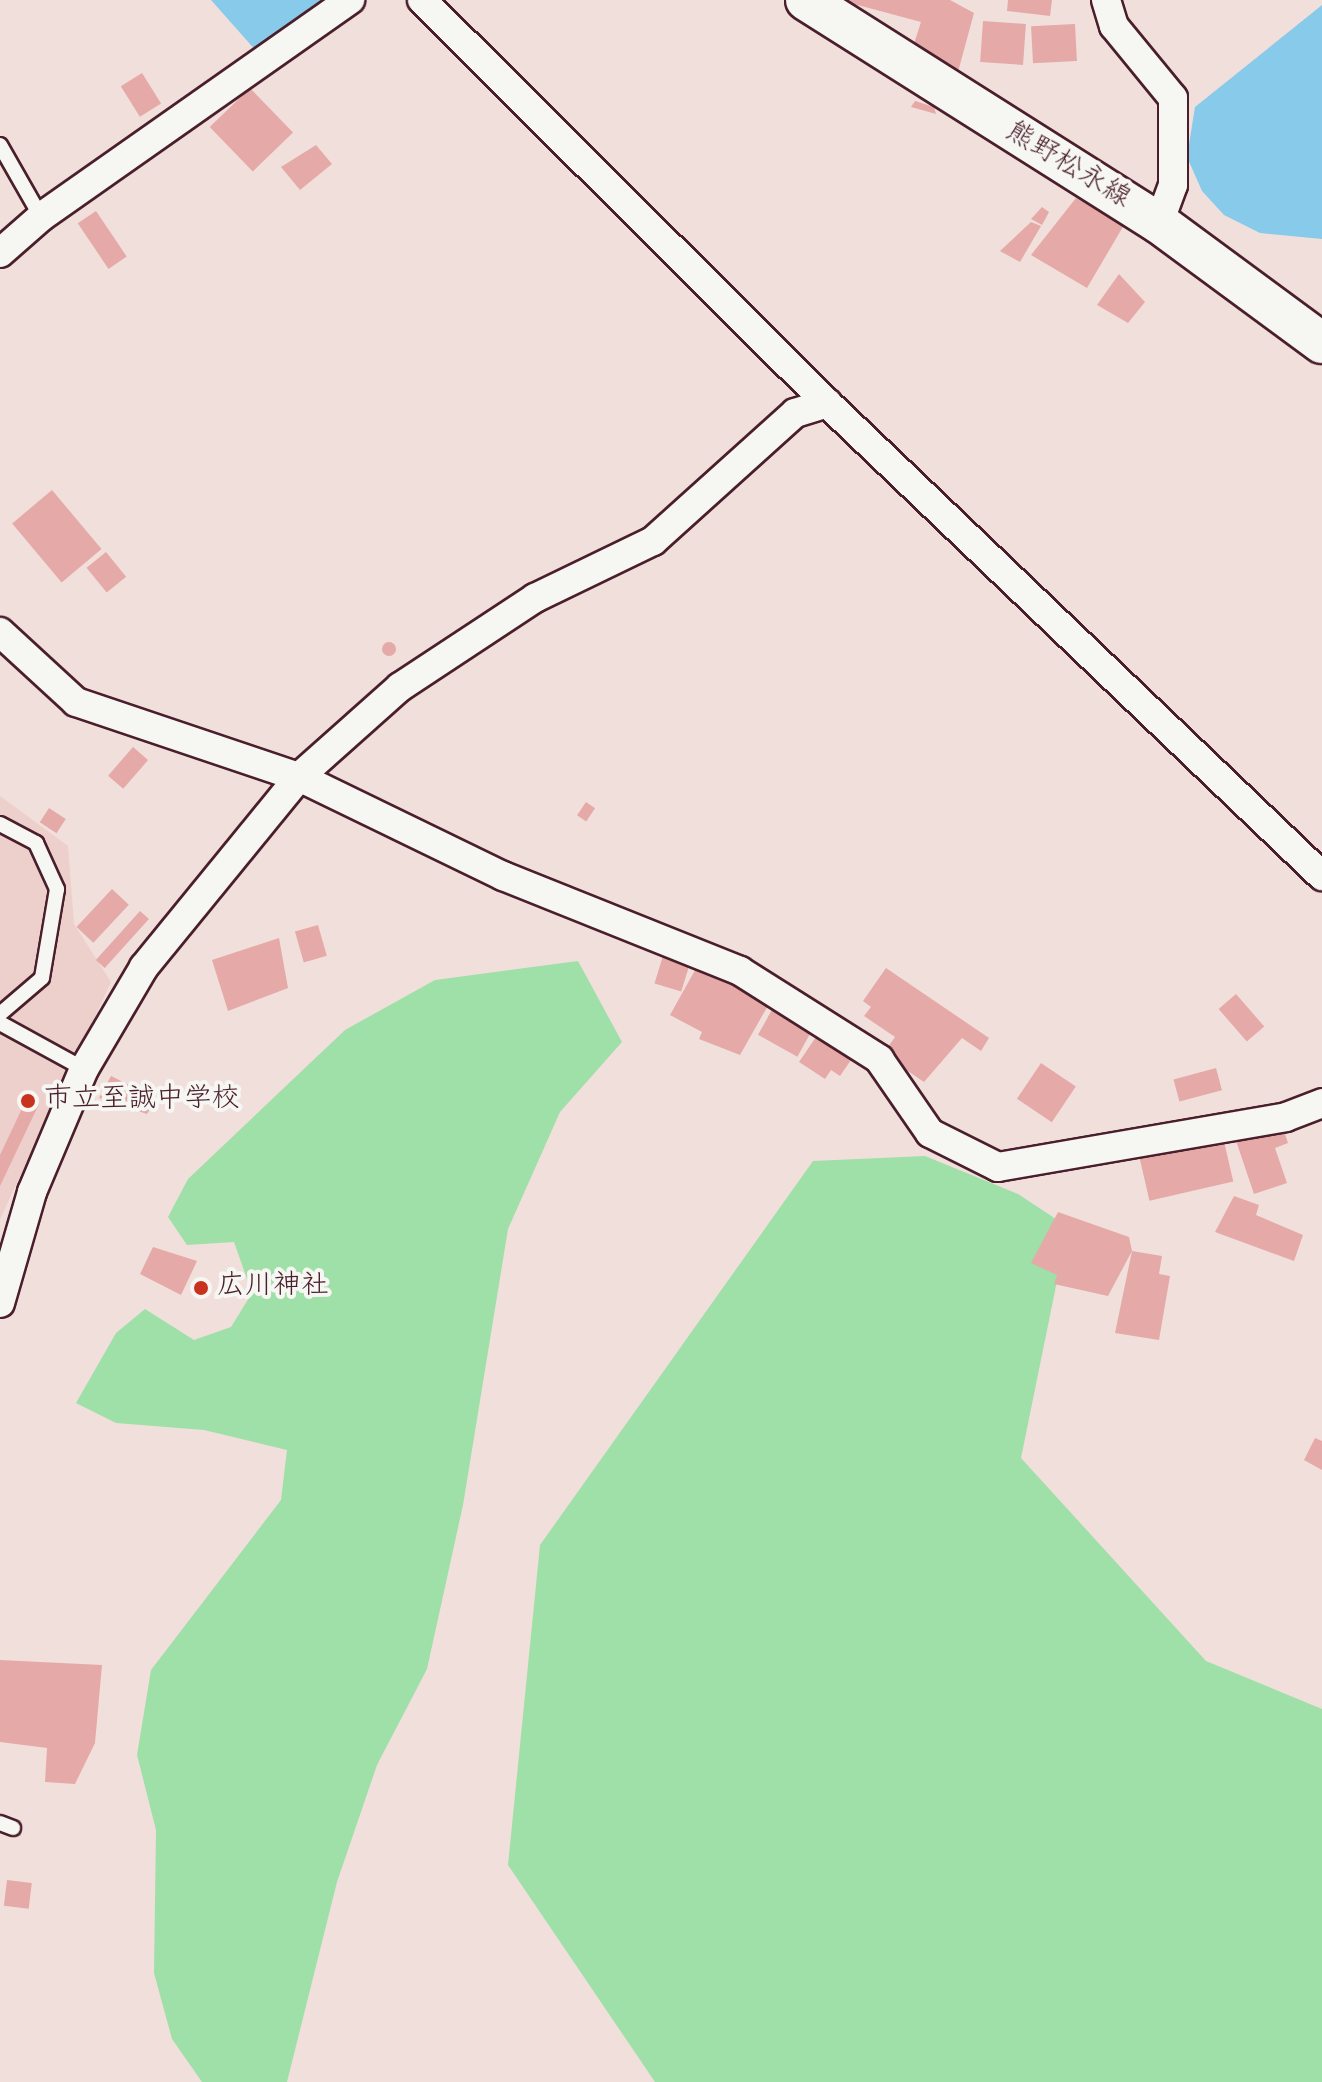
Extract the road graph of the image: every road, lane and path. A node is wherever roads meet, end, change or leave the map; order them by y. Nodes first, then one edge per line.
1 (350, 0) edge
2 (422, 0) edge
3 (806, 0) edge
4 (1106, 0) edge
5 (0, 145) edge
6 (41, 217) junction
7 (1159, 223) junction
8 (0, 253) edge
9 (1322, 343) edge
10 (827, 403) junction
11 (0, 632) edge
12 (299, 777) junction
13 (0, 824) edge
14 (1322, 876) edge
15 (0, 1014) edge
16 (0, 1023) edge
17 (84, 1069) junction
18 (1322, 1103) edge
19 (0, 1303) edge

1 - 6 street
2 - 10 street
3 - 7 main road, 熊野松永線
4 - 7 street
5 - 6 lane
6 - 8 street
7 - 9 main road, 熊野松永線
10 - 12 street
10 - 14 street
11 - 12 street
12 - 17 street
12 - 18 street
13 - 15 lane
16 - 17 lane
17 - 19 street

